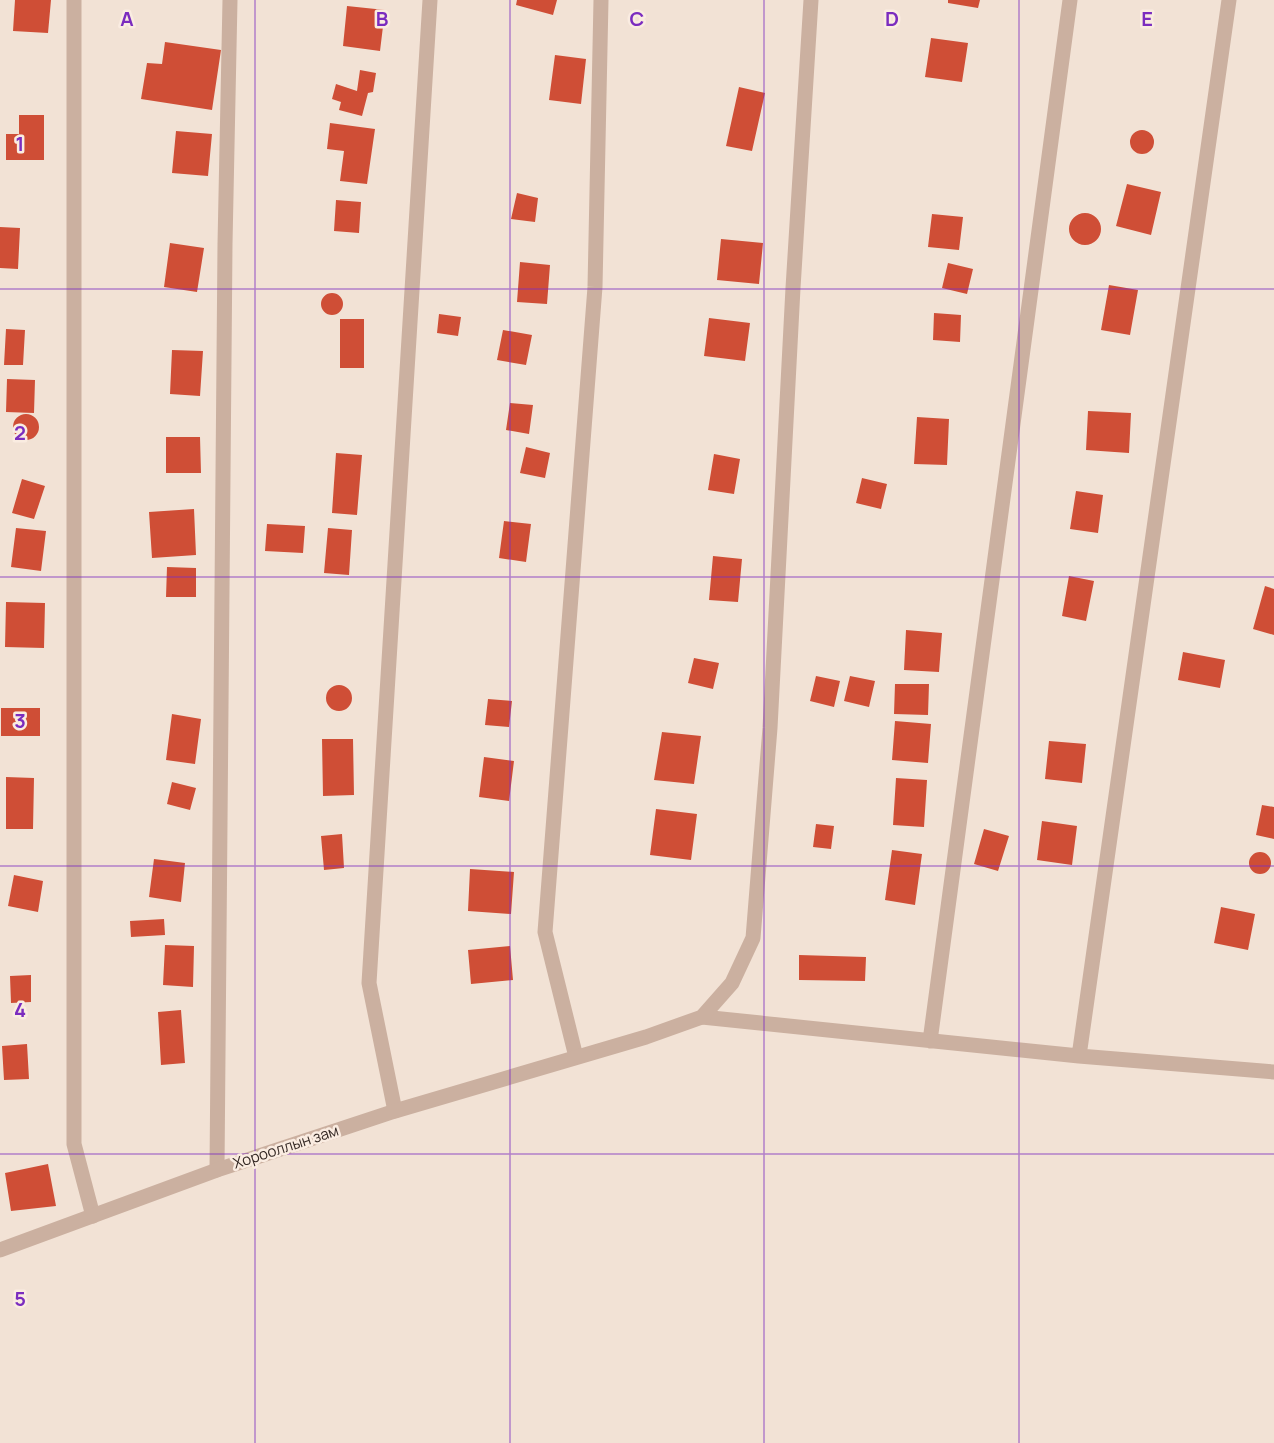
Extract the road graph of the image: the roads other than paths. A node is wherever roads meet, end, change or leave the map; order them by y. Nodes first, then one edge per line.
1 (74, 0) edge
2 (230, 0) edge
3 (430, 0) edge
4 (601, 0) edge
5 (811, 0) edge
6 (1070, 0) edge
7 (1229, 0) edge
8 (702, 1017) junction
9 (930, 1041) junction
10 (1078, 1056) junction
11 (576, 1057) junction
12 (1274, 1072) edge
13 (395, 1110) junction
14 (218, 1170) junction
15 (93, 1216) junction
16 (1, 1253) edge

1 - 15 street
2 - 14 street
3 - 13 street
4 - 11 street
5 - 8 street
6 - 9 street
7 - 10 street
8 - 9 street
8 - 11 street, Хорооллын зам
9 - 10 street
10 - 12 street
11 - 13 street, Хорооллын зам
13 - 14 street, Хорооллын зам
14 - 15 street, Хорооллын зам
15 - 16 street, Хорооллын зам

